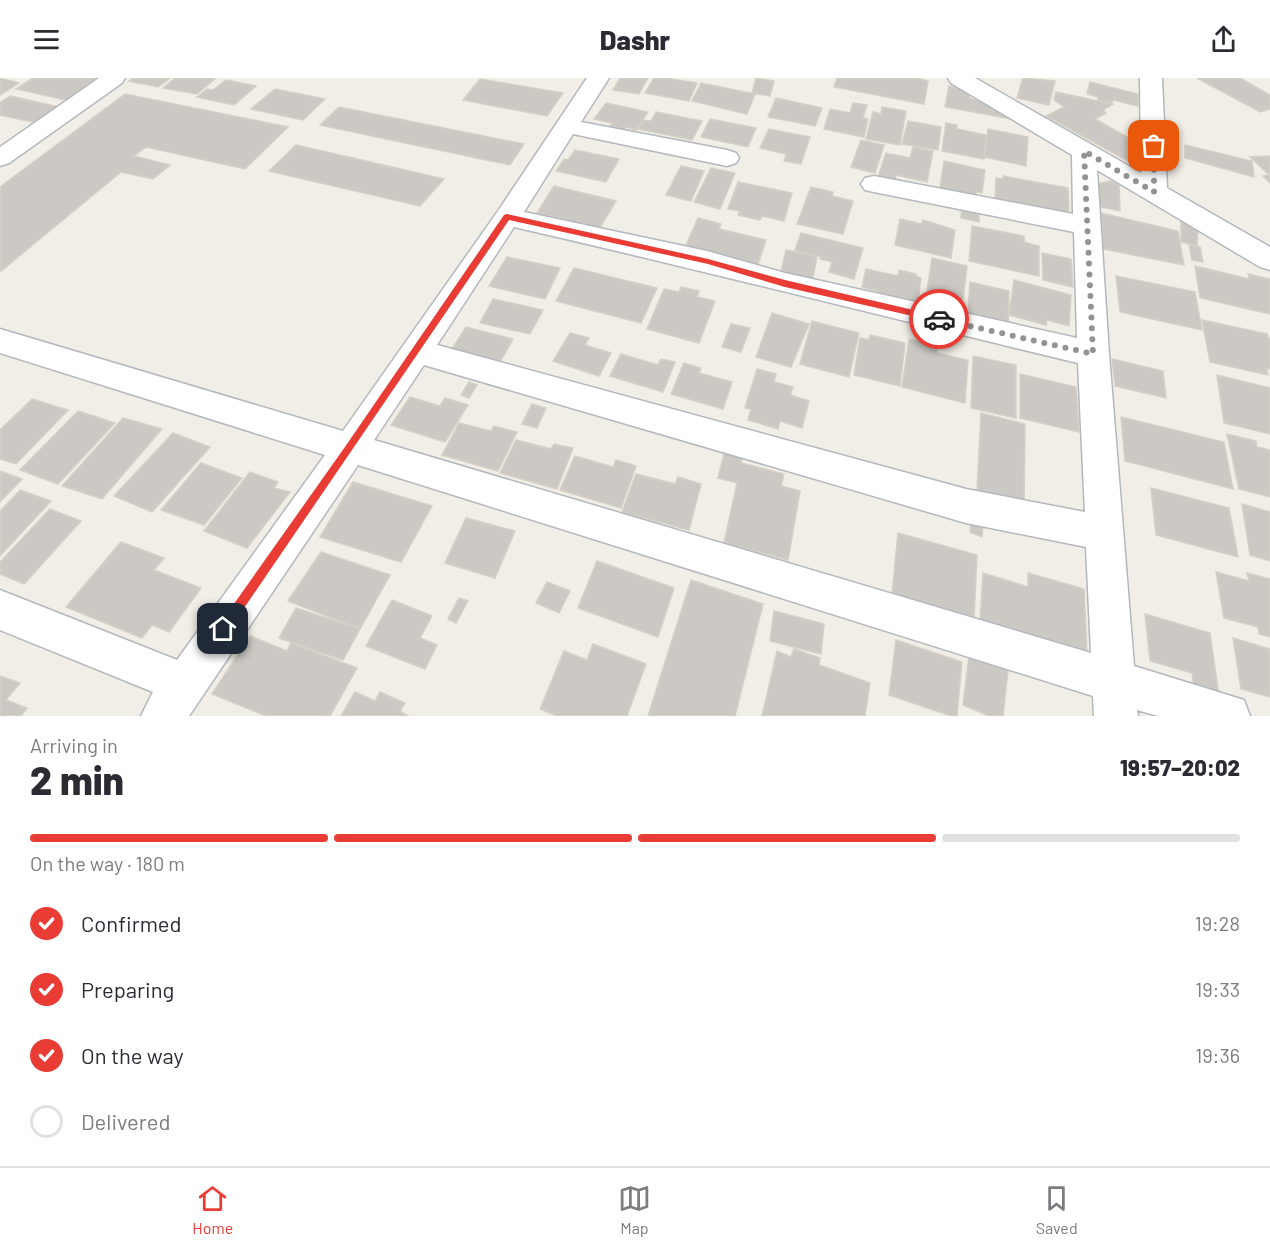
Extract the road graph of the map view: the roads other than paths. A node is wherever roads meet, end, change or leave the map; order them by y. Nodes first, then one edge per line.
1 (114, 78) edge
2 (598, 78) edge
3 (959, 78) edge
4 (1151, 78) edge
5 (567, 126) junction
6 (1084, 151) junction
7 (0, 158) edge
8 (728, 158) dead end
9 (874, 184) dead end
10 (1154, 192) junction
11 (507, 217) junction
12 (1087, 226) junction
13 (1270, 260) edge
14 (0, 341) edge
15 (416, 351) junction
16 (1093, 354) junction
17 (351, 447) junction
18 (1104, 533) junction
19 (0, 610) edge
20 (1115, 698) edge
21 (174, 700) edge
22 (1228, 716) edge

1 - 7 street
2 - 5 street
3 - 6 street
4 - 10 street
5 - 8 street
5 - 11 street
6 - 10 street
6 - 12 street
9 - 12 street
10 - 13 street
11 - 15 street
11 - 16 street
12 - 16 street
14 - 17 street
15 - 17 street
15 - 18 street
16 - 18 street
17 - 20 street
17 - 21 street
18 - 20 street
19 - 21 street
20 - 22 street

